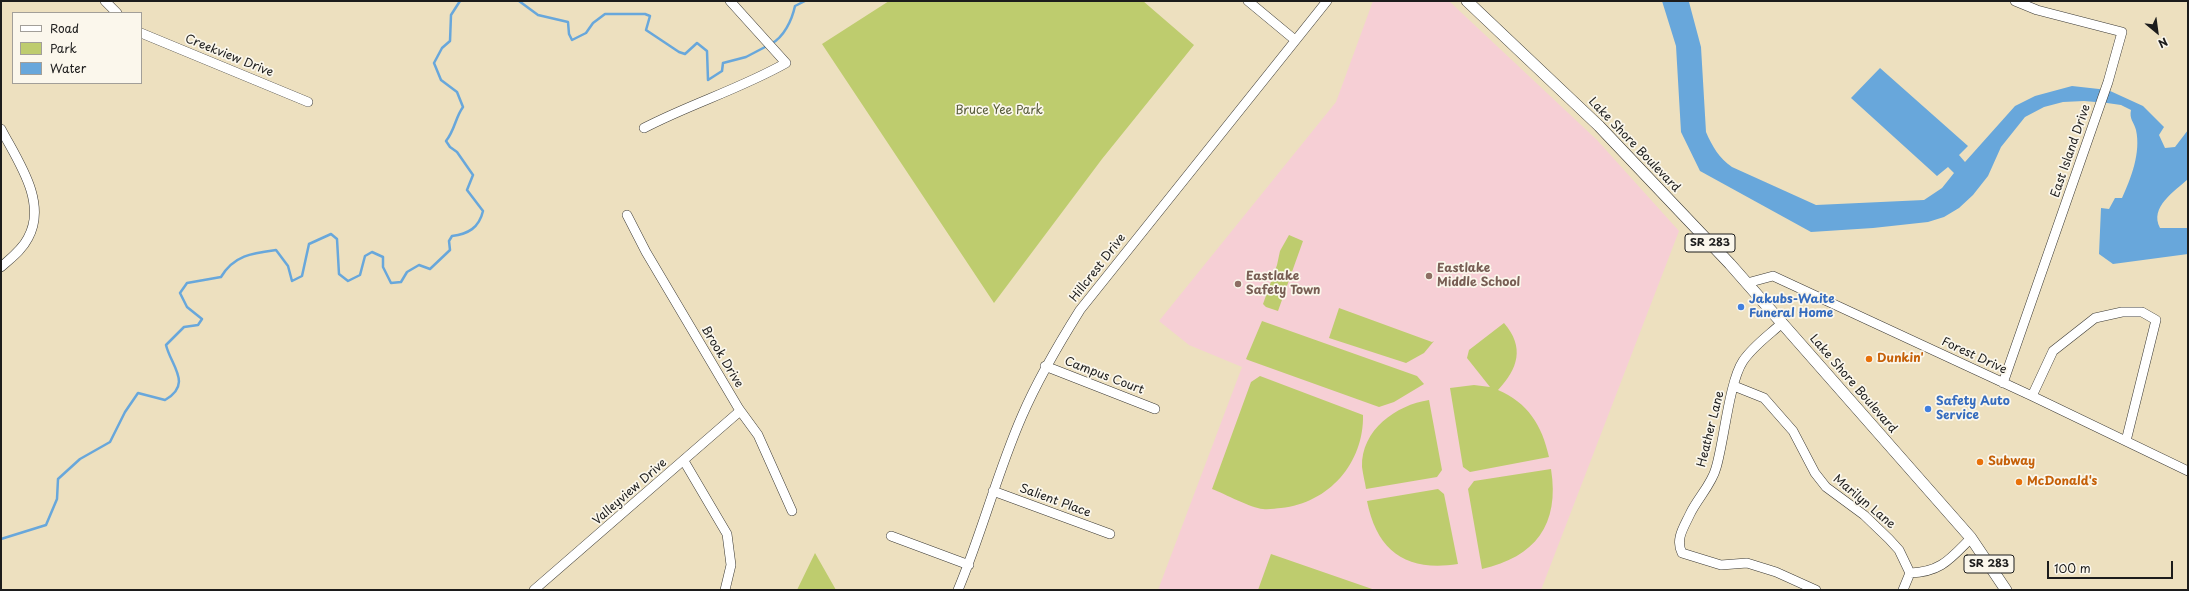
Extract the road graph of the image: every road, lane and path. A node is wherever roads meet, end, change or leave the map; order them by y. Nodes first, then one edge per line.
1 (105, 1) edge
2 (730, 1) edge
3 (1248, 1) edge
4 (1327, 1) edge
5 (1467, 1) edge
6 (2015, 1) edge
7 (116, 12) edge
8 (142, 33) edge
9 (1296, 40) junction
10 (308, 102) dead end
11 (644, 128) dead end
12 (1, 129) edge
13 (627, 215) dead end
14 (1, 267) edge
15 (1747, 284) junction
16 (1782, 323) junction
17 (1045, 366) junction
18 (2003, 383) junction
19 (1734, 386) junction
20 (2032, 396) junction
21 (1155, 409) dead end
22 (740, 411) junction
23 (2126, 441) junction
24 (684, 461) junction
25 (2188, 471) edge
26 (992, 491) junction
27 (792, 511) dead end
28 (1110, 534) dead end
29 (891, 536) dead end
30 (1971, 538) junction
31 (969, 564) junction
32 (1910, 573) junction
33 (534, 590) edge
34 (725, 590) edge
35 (958, 590) edge
36 (1816, 590) edge
37 (1903, 590) edge
38 (2006, 590) edge

1 - 7 street
2 - 11 street
3 - 9 street
4 - 9 street, Hillcrest Drive
5 - 15 main road, Lake Shore Boulevard / SR 283
6 - 18 street, East Island Drive
8 - 10 street, Creekview Drive
9 - 17 street, Hillcrest Drive
12 - 14 street
13 - 22 street, Brook Drive
15 - 16 main road, Lake Shore Boulevard / SR 283
15 - 18 street, Forest Drive
16 - 19 street, Heather Lane
16 - 30 main road, Lake Shore Boulevard / SR 283
17 - 21 street, Campus Court
17 - 26 street, Hillcrest Drive
18 - 20 street, Forest Drive
19 - 32 street, Marilyn Lane
19 - 36 street, Heather Lane
20 - 23 street, Forest Drive
20 - 23 street
22 - 24 street, Valleyview Drive
22 - 27 street, Brook Drive
23 - 25 street, Forest Drive
24 - 33 street, Valleyview Drive
24 - 34 street
26 - 28 street, Salient Place
26 - 31 street, Hillcrest Drive
29 - 31 street
30 - 32 street
30 - 38 main road, Lake Shore Boulevard / SR 283
31 - 35 street, Hillcrest Drive
32 - 37 street

